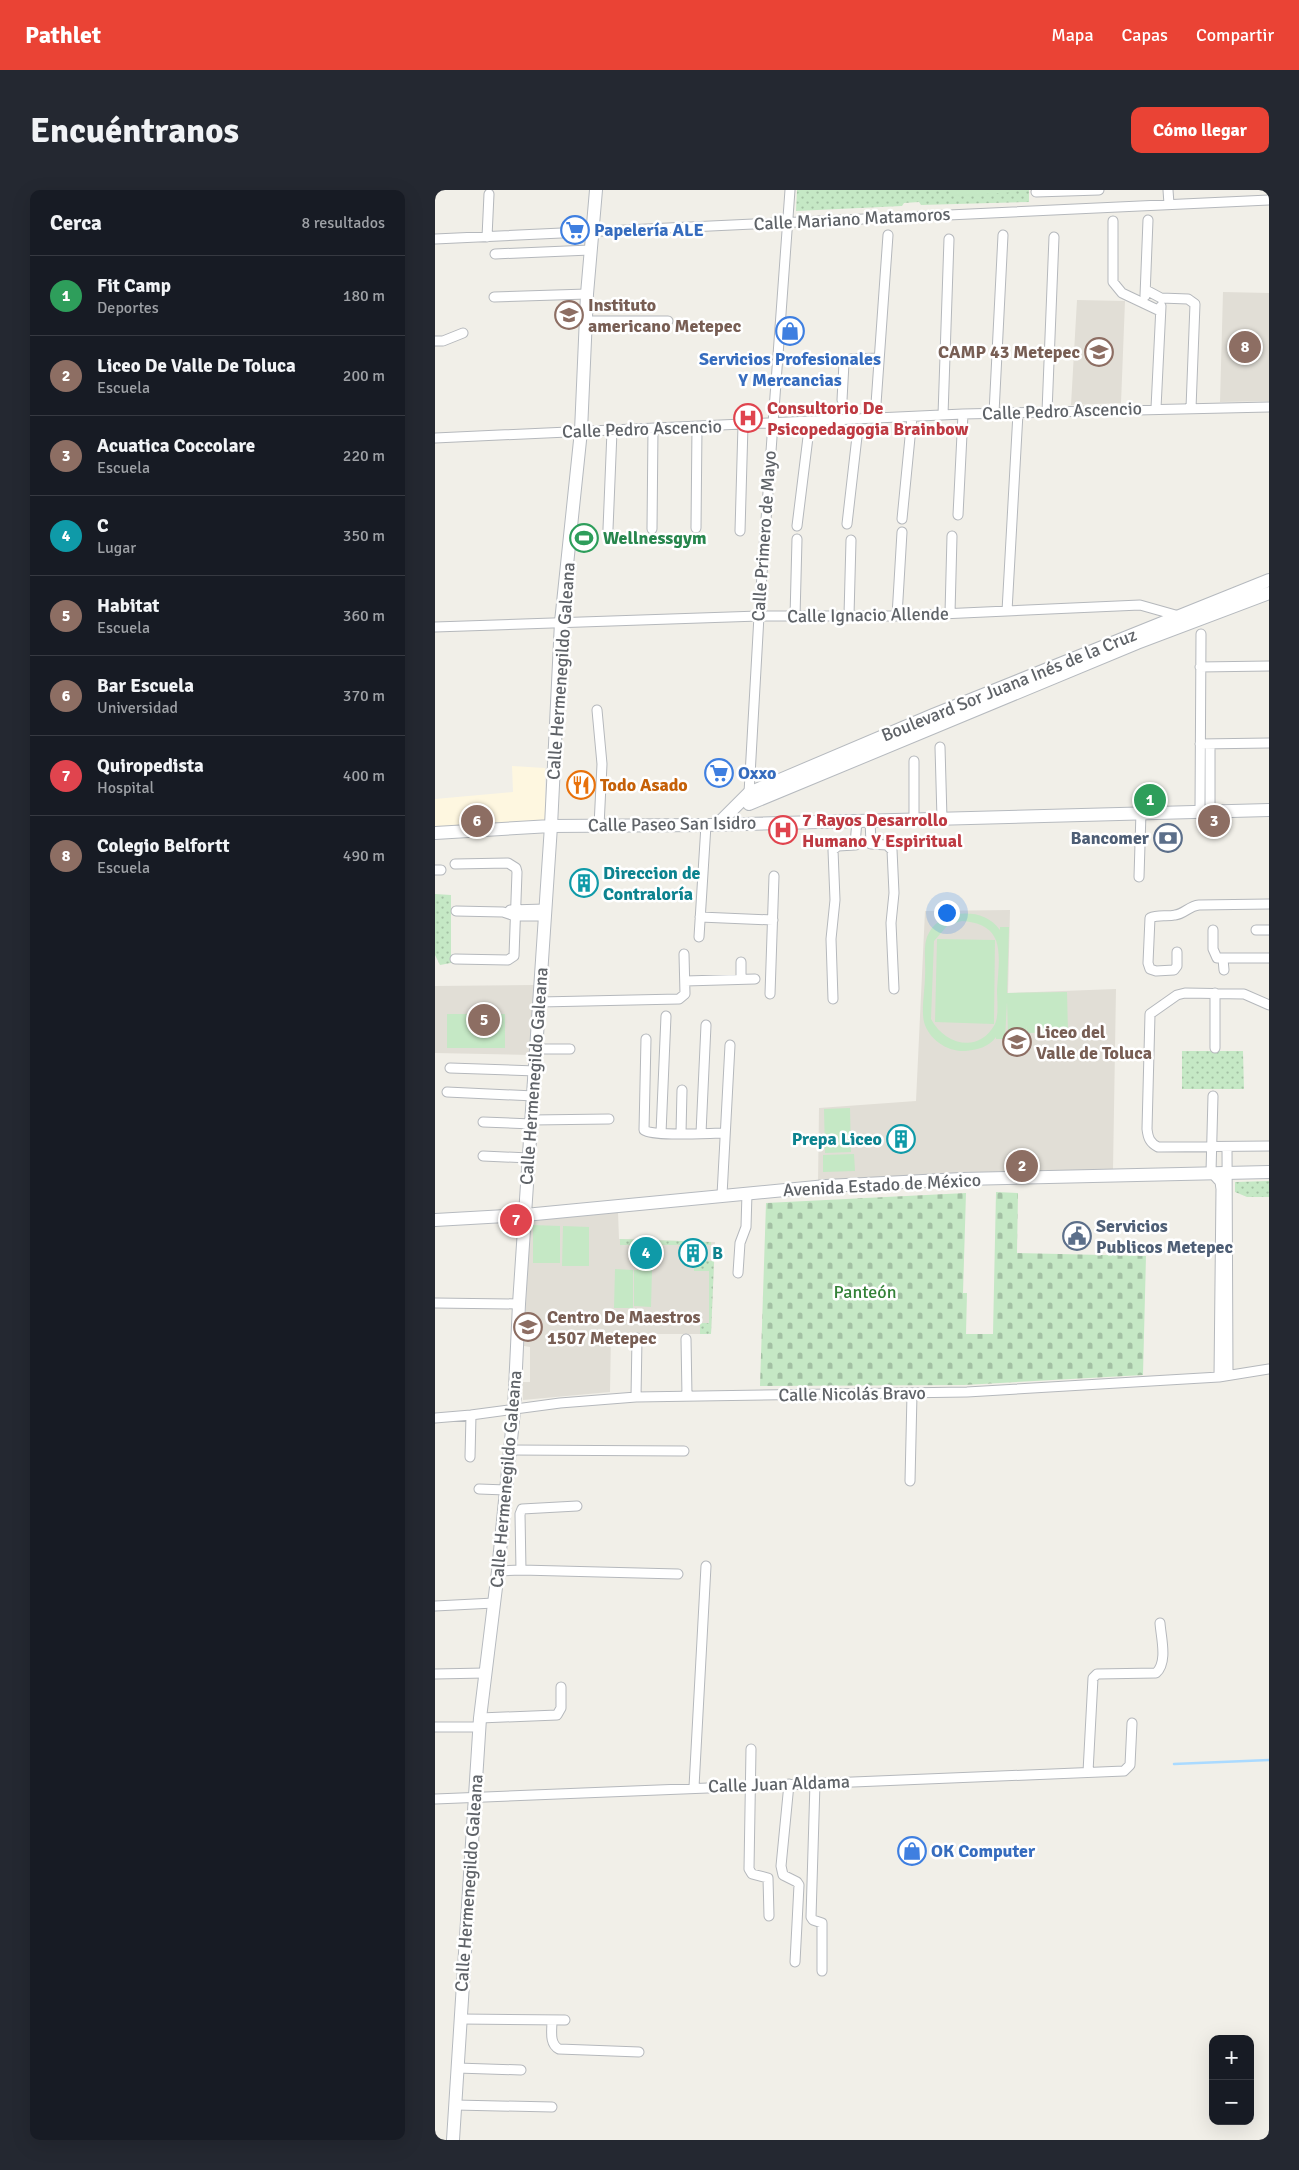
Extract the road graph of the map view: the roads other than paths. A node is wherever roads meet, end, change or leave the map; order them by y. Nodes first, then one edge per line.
1 (596, 190) edge
2 (790, 190) edge
3 (1099, 190) edge
4 (1168, 190) edge
5 (1036, 191) edge
6 (489, 194) dead end
7 (1269, 200) edge
8 (1169, 204) junction
9 (1037, 211) junction
10 (1148, 220) dead end
11 (1113, 221) dead end
12 (787, 222) junction
13 (591, 232) junction
14 (888, 235) dead end
15 (1003, 235) dead end
16 (487, 237) junction
17 (1054, 237) dead end
18 (435, 239) edge
19 (949, 239) dead end
20 (590, 250) junction
21 (495, 254) dead end
22 (1146, 290) junction
23 (587, 294) junction
24 (495, 296) dead end
25 (1161, 298) junction
26 (1145, 303) junction
27 (1160, 312) junction
28 (585, 321) junction
29 (668, 321) dead end
30 (463, 333) dead end
31 (435, 340) edge
32 (878, 358) junction
33 (842, 400) dead end
34 (1269, 407) edge
35 (1156, 408) junction
36 (1191, 408) junction
37 (1047, 412) junction
38 (963, 414) junction
39 (994, 414) junction
40 (1018, 414) junction
41 (943, 416) junction
42 (912, 417) junction
43 (875, 418) junction
44 (859, 419) junction
45 (810, 421) junction
46 (772, 423) junction
47 (743, 425) junction
48 (697, 427) junction
49 (653, 429) junction
50 (581, 431) junction
51 (611, 431) junction
52 (435, 438) edge
53 (958, 515) dead end
54 (902, 520) dead end
55 (847, 524) dead end
56 (797, 526) dead end
57 (696, 528) dead end
58 (608, 529) dead end
59 (652, 529) dead end
60 (740, 532) dead end
61 (902, 532) dead end
62 (952, 536) dead end
63 (797, 539) dead end
64 (851, 540) dead end
65 (1269, 580) edge
66 (1269, 593) edge
67 (1007, 611) junction
68 (950, 613) junction
69 (849, 615) junction
70 (759, 616) junction
71 (897, 616) junction
72 (1179, 616) junction
73 (795, 617) junction
74 (561, 622) junction
75 (435, 627) edge
76 (1201, 634) dead end
77 (1269, 666) edge
78 (1200, 667) junction
79 (597, 710) dead end
80 (1269, 743) edge
81 (1200, 744) junction
82 (1211, 744) junction
83 (940, 747) dead end
84 (914, 761) dead end
85 (749, 798) junction
86 (1269, 810) edge
87 (1205, 811) junction
88 (1141, 812) junction
89 (914, 818) junction
90 (941, 818) junction
91 (863, 820) junction
92 (749, 823) junction
93 (712, 825) junction
94 (551, 826) junction
95 (599, 826) junction
96 (435, 833) edge
97 (455, 864) dead end
98 (774, 876) dead end
99 (1139, 877) dead end
100 (1269, 904) edge
101 (455, 911) dead end
102 (515, 912) junction
103 (545, 913) junction
104 (700, 917) junction
105 (773, 920) junction
106 (1213, 930) dead end
107 (1256, 930) dead end
108 (1269, 930) edge
109 (699, 937) dead end
110 (1177, 952) dead end
111 (684, 954) dead end
112 (1269, 958) edge
113 (455, 959) dead end
114 (1223, 960) junction
115 (741, 962) dead end
116 (1224, 970) dead end
117 (741, 979) junction
118 (755, 979) dead end
119 (685, 981) junction
120 (894, 989) dead end
121 (1215, 993) junction
122 (770, 994) dead end
123 (833, 999) dead end
124 (540, 1002) junction
125 (1269, 1005) edge
126 (666, 1016) dead end
127 (706, 1025) dead end
128 (646, 1039) dead end
129 (730, 1044) dead end
130 (1215, 1048) dead end
131 (537, 1049) junction
132 (570, 1049) dead end
133 (450, 1068) dead end
134 (536, 1071) junction
135 (682, 1090) dead end
136 (447, 1092) dead end
137 (534, 1096) junction
138 (1213, 1096) dead end
139 (609, 1119) dead end
140 (483, 1122) dead end
141 (532, 1122) junction
142 (661, 1133) junction
143 (681, 1133) junction
144 (701, 1133) junction
145 (725, 1133) junction
146 (1269, 1146) edge
147 (1211, 1147) junction
148 (1227, 1147) junction
149 (483, 1156) dead end
150 (529, 1158) junction
151 (1228, 1171) junction
152 (1211, 1172) junction
153 (1269, 1172) edge
154 (747, 1193) junction
155 (722, 1195) junction
156 (525, 1215) junction
157 (435, 1220) edge
158 (738, 1274) dead end
159 (435, 1303) edge
160 (519, 1304) junction
161 (637, 1338) dead end
162 (686, 1339) dead end
163 (1269, 1369) edge
164 (1224, 1376) junction
165 (912, 1394) junction
166 (687, 1396) junction
167 (636, 1397) junction
168 (514, 1410) junction
169 (471, 1415) junction
170 (435, 1418) edge
171 (511, 1450) junction
172 (684, 1452) dead end
173 (470, 1457) dead end
174 (910, 1482) dead end
175 (479, 1490) dead end
176 (506, 1490) junction
177 (577, 1506) dead end
178 (706, 1566) dead end
179 (521, 1570) junction
180 (498, 1571) junction
181 (678, 1574) dead end
182 (494, 1602) junction
183 (435, 1606) edge
184 (1160, 1623) dead end
185 (485, 1673) junction
186 (435, 1674) edge
187 (561, 1687) dead end
188 (480, 1722) junction
189 (1132, 1723) dead end
190 (435, 1727) edge
191 (751, 1749) dead end
192 (1088, 1772) junction
193 (815, 1783) junction
194 (789, 1784) junction
195 (750, 1786) junction
196 (695, 1787) junction
197 (475, 1797) junction
198 (435, 1799) edge
199 (769, 1916) dead end
200 (795, 1962) dead end
201 (822, 1971) dead end
202 (461, 2018) junction
203 (565, 2020) dead end
204 (552, 2021) junction
205 (639, 2052) dead end
206 (457, 2068) junction
207 (521, 2070) dead end
208 (455, 2105) junction
209 (552, 2107) dead end
210 (453, 2140) edge
211 (460, 2140) edge

1 - 13 main road, Calle Hermenegildo Galeana
2 - 12 street, Calle Primero de Mayo
3 - 5 street
4 - 8 street
5 - 9 street
6 - 16 street
7 - 8 street, Calle Mariano Matamoros
8 - 9 street, Calle Mariano Matamoros
9 - 12 street, Calle Mariano Matamoros
10 - 22 street
11 - 26 street
12 - 13 street, Calle Mariano Matamoros
12 - 46 street, Calle Primero de Mayo
13 - 16 street, Calle Mariano Matamoros
13 - 20 main road, Calle Hermenegildo Galeana
14 - 32 street
15 - 39 street
16 - 18 street, Calle Mariano Matamoros
17 - 37 street
19 - 41 street
20 - 21 street
20 - 23 main road, Calle Hermenegildo Galeana
22 - 25 street
22 - 26 street
23 - 24 street
23 - 28 main road, Calle Hermenegildo Galeana
25 - 27 street
25 - 36 street
26 - 27 street
27 - 35 street
28 - 29 street
28 - 50 main road, Calle Hermenegildo Galeana
30 - 31 street
32 - 33 street
32 - 43 street
34 - 36 street, Calle Pedro Ascencio
35 - 36 street, Calle Pedro Ascencio
35 - 37 street, Calle Pedro Ascencio
37 - 40 street, Calle Pedro Ascencio
38 - 39 street, Calle Pedro Ascencio
38 - 41 street, Calle Pedro Ascencio
38 - 53 street
39 - 40 street, Calle Pedro Ascencio
40 - 67 street
41 - 42 street, Calle Pedro Ascencio
42 - 43 street, Calle Pedro Ascencio
42 - 54 street
43 - 44 street, Calle Pedro Ascencio
44 - 45 street, Calle Pedro Ascencio
44 - 55 street
45 - 46 street, Calle Pedro Ascencio
45 - 56 street
46 - 47 street, Calle Pedro Ascencio
46 - 70 street, Calle Primero de Mayo
47 - 48 street, Calle Pedro Ascencio
47 - 60 street
48 - 49 street, Calle Pedro Ascencio
48 - 57 street
49 - 51 street, Calle Pedro Ascencio
49 - 59 street
50 - 51 street, Calle Pedro Ascencio
50 - 52 street, Calle Pedro Ascencio
50 - 74 main road, Calle Hermenegildo Galeana
51 - 58 street
61 - 71 street
62 - 68 street
63 - 73 street
64 - 69 street
65 - 72 main road, Boulevard Sor Juana Inés de la Cruz
66 - 85 main road, Boulevard Sor Juana Inés de la Cruz
67 - 68 street, Calle Ignacio Allende
67 - 72 street, Calle Ignacio Allende
68 - 71 street, Calle Ignacio Allende
69 - 71 street, Calle Ignacio Allende
69 - 73 street, Calle Ignacio Allende
70 - 73 street, Calle Ignacio Allende
70 - 74 street, Calle Ignacio Allende
70 - 85 street, Calle Primero de Mayo
72 - 85 main road, Boulevard Sor Juana Inés de la Cruz
74 - 75 street, Calle Ignacio Allende
74 - 94 main road, Calle Hermenegildo Galeana
76 - 78 street
77 - 78 street
78 - 81 street
79 - 95 street
80 - 82 street
81 - 82 street
81 - 87 street
82 - 87 street
83 - 90 street
84 - 89 street
85 - 92 main road, Calle Primero de Mayo
85 - 93 main road
86 - 87 main road, Calle Paseo San Isidro
87 - 88 main road, Calle Paseo San Isidro
88 - 90 main road, Calle Paseo San Isidro
88 - 99 street
89 - 90 main road, Calle Paseo San Isidro
89 - 91 main road, Calle Paseo San Isidro
91 - 92 main road, Calle Paseo San Isidro
91 - 120 street
91 - 123 street
92 - 93 main road, Calle Paseo San Isidro
93 - 95 main road, Calle Paseo San Isidro
93 - 104 street
94 - 95 main road, Calle Paseo San Isidro
94 - 96 main road, Calle Paseo San Isidro
94 - 103 main road, Calle Hermenegildo Galeana
97 - 102 street
98 - 105 street
100 - 110 street
101 - 102 street
102 - 103 street
102 - 113 street
103 - 124 main road, Calle Hermenegildo Galeana
104 - 105 street
104 - 109 street
105 - 122 street
106 - 114 street
107 - 108 street
111 - 119 street
112 - 114 street
114 - 116 street
115 - 117 street
117 - 118 street
117 - 119 street
119 - 124 street
121 - 125 street
121 - 130 street
121 - 147 street
124 - 131 main road, Calle Hermenegildo Galeana
126 - 142 street
127 - 144 street
128 - 142 street
129 - 145 street
131 - 132 street
131 - 134 main road, Calle Hermenegildo Galeana
133 - 134 street
134 - 137 main road, Calle Hermenegildo Galeana
135 - 143 street
136 - 137 street
137 - 141 main road, Calle Hermenegildo Galeana
138 - 147 street
139 - 141 street
140 - 141 street
141 - 150 main road, Calle Hermenegildo Galeana
142 - 143 street
143 - 144 street
144 - 145 street
145 - 155 street
146 - 148 street
147 - 148 street
147 - 152 street
148 - 151 street
149 - 150 street
150 - 156 main road, Calle Hermenegildo Galeana
151 - 152 main road, Avenida Estado de México
151 - 153 main road, Avenida Estado de México
151 - 164 street
152 - 154 main road, Avenida Estado de México
152 - 164 street
154 - 155 main road, Avenida Estado de México
154 - 158 street
155 - 156 main road, Avenida Estado de México
156 - 157 main road
156 - 160 main road, Calle Hermenegildo Galeana
159 - 160 street
160 - 168 main road, Calle Hermenegildo Galeana
161 - 167 street
162 - 166 street
163 - 164 street, Calle Nicolás Bravo
164 - 165 street, Calle Nicolás Bravo
165 - 166 street, Calle Nicolás Bravo
165 - 174 street
166 - 167 street, Calle Nicolás Bravo
167 - 168 street, Calle Nicolás Bravo
168 - 169 street, Calle Nicolás Bravo
168 - 171 main road, Calle Hermenegildo Galeana
169 - 170 street, Calle Nicolás Bravo
169 - 173 street
171 - 172 street
171 - 176 main road, Calle Hermenegildo Galeana
175 - 176 street
176 - 180 main road, Calle Hermenegildo Galeana
177 - 179 street
178 - 196 street
179 - 180 street
179 - 181 street
180 - 182 main road, Calle Hermenegildo Galeana
182 - 183 street
182 - 185 main road, Calle Hermenegildo Galeana
184 - 192 street
185 - 186 street
185 - 188 main road, Calle Hermenegildo Galeana
187 - 188 street
188 - 190 street
188 - 197 main road, Calle Hermenegildo Galeana
189 - 192 street, Calle Juan Aldama
191 - 195 street
192 - 193 street, Calle Juan Aldama
193 - 194 street, Calle Juan Aldama
193 - 201 street
194 - 195 street, Calle Juan Aldama
194 - 200 street
195 - 196 street, Calle Juan Aldama
195 - 199 street
196 - 197 street, Calle Juan Aldama
197 - 198 street, Calle Juan Aldama
197 - 202 main road, Calle Hermenegildo Galeana
202 - 204 street
202 - 206 main road, Calle Hermenegildo Galeana
203 - 204 street
204 - 205 street
206 - 207 street
206 - 208 main road, Calle Hermenegildo Galeana
208 - 209 street
208 - 210 main road, Calle Hermenegildo Galeana
210 - 211 street

